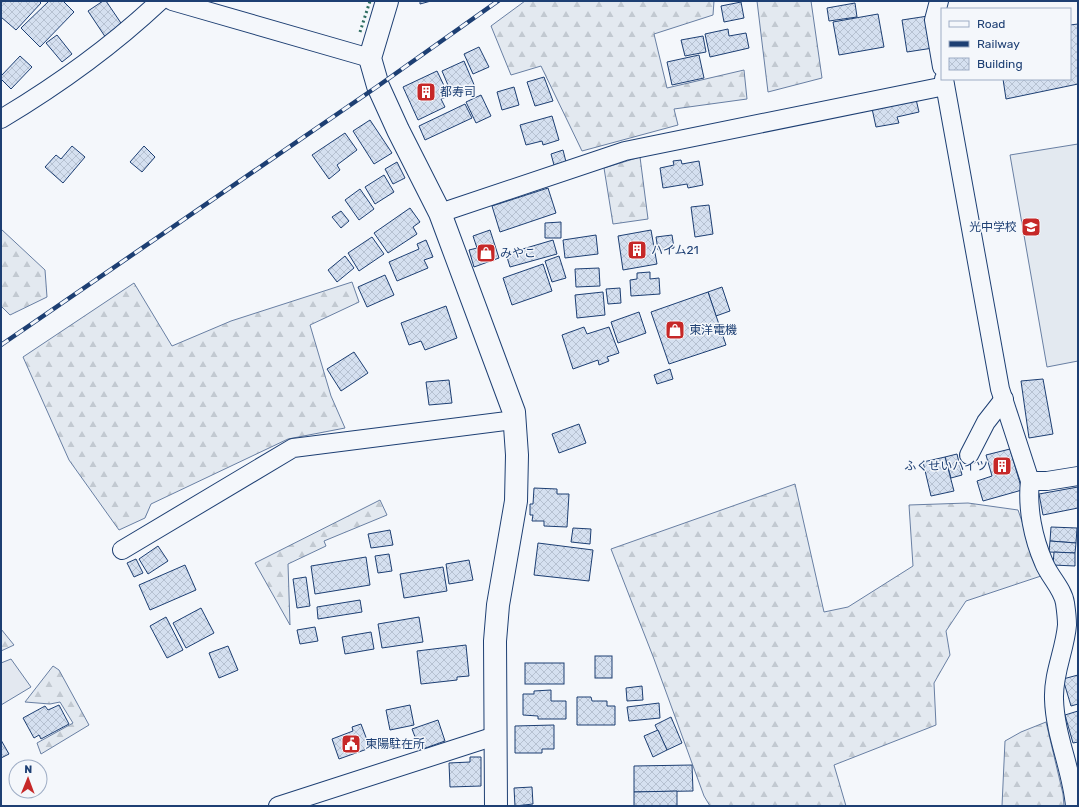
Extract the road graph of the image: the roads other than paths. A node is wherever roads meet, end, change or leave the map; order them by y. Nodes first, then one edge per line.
1 (160, 1) edge
2 (172, 1) edge
3 (387, 1) edge
4 (939, 1) edge
5 (370, 58) junction
6 (941, 61) edge
7 (945, 82) edge
8 (1, 119) edge
9 (440, 213) junction
10 (1004, 399) junction
11 (514, 420) junction
12 (969, 455) dead end
13 (1078, 476) edge
14 (1030, 481) junction
15 (122, 550) dead end
16 (494, 736) junction
17 (1075, 796) edge
18 (278, 806) edge
19 (496, 806) edge

1 - 8 street
2 - 5 street
3 - 5 street
4 - 6 street
5 - 9 street
7 - 9 street
7 - 10 street
9 - 11 street
10 - 12 street
10 - 14 street
11 - 15 street
11 - 16 street
13 - 14 street
14 - 17 street
16 - 18 street
16 - 19 street

